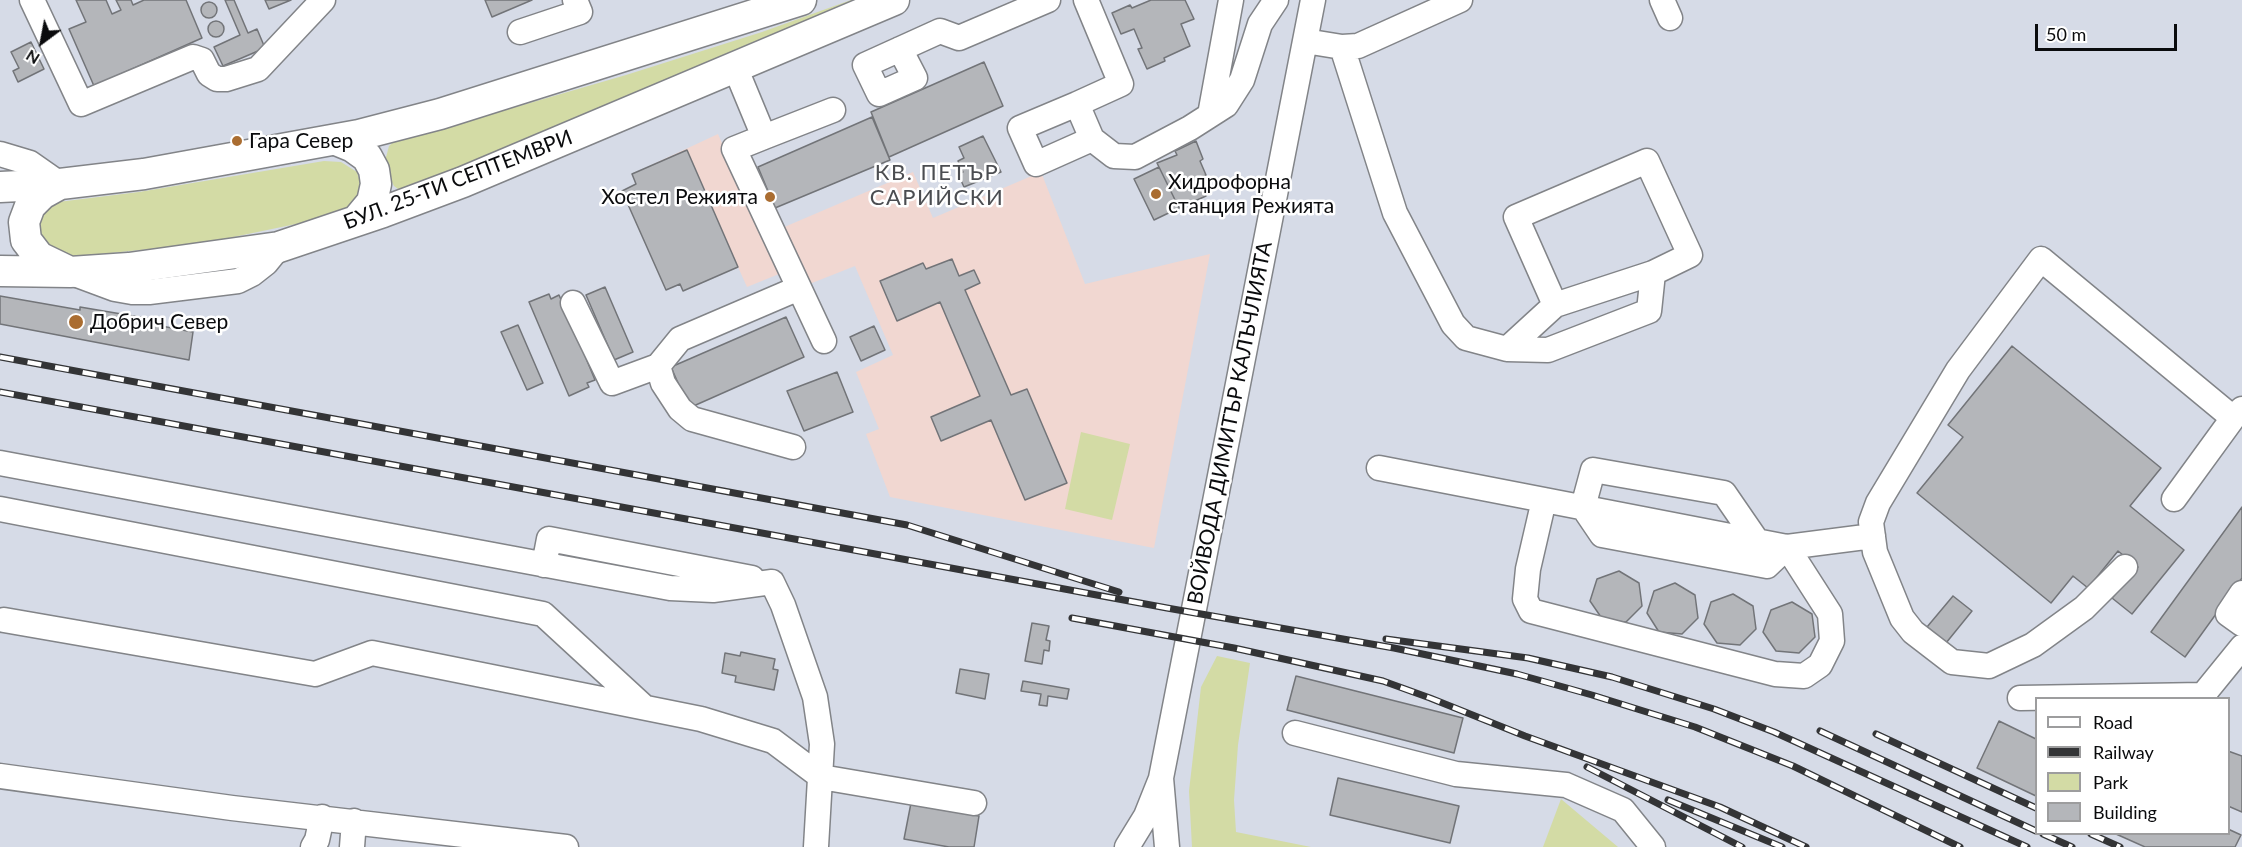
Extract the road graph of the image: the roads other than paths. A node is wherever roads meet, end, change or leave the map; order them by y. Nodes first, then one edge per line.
1 (32, 0) edge
2 (323, 0) edge
3 (575, 0) edge
4 (801, 0) edge
5 (894, 0) edge
6 (1048, 0) edge
7 (1086, 0) edge
8 (1232, 0) edge
9 (1276, 0) edge
10 (1313, 0) edge
11 (1460, 0) edge
12 (520, 32) dead end
13 (1305, 41) junction
14 (1342, 47) junction
15 (900, 49) dead end
16 (735, 67) junction
17 (1077, 104) junction
18 (833, 110) dead end
19 (1210, 115) junction
20 (764, 137) junction
21 (1092, 139) junction
22 (336, 140) junction
23 (0, 154) edge
24 (60, 184) junction
25 (0, 187) edge
26 (357, 220) junction
27 (0, 271) edge
28 (69, 272) junction
29 (1653, 273) junction
30 (799, 288) junction
31 (573, 303) dead end
32 (1555, 305) junction
33 (824, 341) dead end
34 (1507, 349) junction
35 (658, 366) junction
36 (2238, 413) edge
37 (793, 447) dead end
38 (0, 463) edge
39 (1379, 468) dead end
40 (2174, 499) dead end
41 (1544, 500) junction
42 (1583, 507) junction
43 (0, 509) edge
44 (1873, 536) junction
45 (1757, 541) junction
46 (1787, 547) junction
47 (2125, 567) dead end
48 (2242, 593) edge
49 (4, 620) dead end
50 (2242, 624) edge
51 (2242, 647) edge
52 (2203, 697) edge
53 (2020, 698) dead end
54 (2035, 698) edge
55 (646, 708) junction
56 (1295, 733) dead end
57 (0, 776) edge
58 (821, 777) junction
59 (1161, 778) junction
60 (974, 803) dead end
61 (322, 817) junction
62 (354, 821) junction
63 (425, 838) edge
64 (500, 843) edge
65 (540, 845) edge
66 (313, 847) edge
67 (352, 847) edge
68 (566, 847) edge
69 (816, 847) edge
70 (1127, 847) edge
71 (1167, 847) edge
72 (1653, 847) edge

1 - 2 street
3 - 12 street
4 - 22 main road
5 - 16 main road, БУЛ. 25-ТИ СЕПТЕМВРИ
6 - 15 street
7 - 17 street
8 - 19 street
9 - 19 street
10 - 13 street, ВОЙВОДА ДИМИТЪР КАЛЪЧЛИЯТА
11 - 14 street
13 - 14 street
13 - 59 street, ВОЙВОДА ДИМИТЪР КАЛЪЧЛИЯТА
14 - 34 street
16 - 20 street
16 - 26 main road, БУЛ. 25-ТИ СЕПТЕМВРИ
17 - 21 street
17 - 21 street
18 - 20 street
19 - 21 street
20 - 30 street
22 - 24 main road
22 - 26 main road
23 - 24 street
24 - 25 main road
24 - 28 main road
26 - 28 main road, БУЛ. 25-ТИ СЕПТЕМВРИ
27 - 28 main road, БУЛ. 25-ТИ СЕПТЕМВРИ
29 - 32 street
29 - 32 street
29 - 34 street
30 - 33 street
30 - 35 street
31 - 35 street
32 - 34 street
35 - 37 street
36 - 40 street
36 - 44 street
38 - 58 street
39 - 41 street
41 - 42 street
41 - 46 street
42 - 45 street
42 - 45 street
42 - 46 street
43 - 55 street
44 - 46 street
44 - 47 street
45 - 46 street
48 - 50 street
49 - 55 street
51 - 52 street
53 - 54 street
55 - 58 street
56 - 72 street
57 - 61 street
58 - 60 street
58 - 69 street
59 - 70 street
59 - 71 street, ВОЙВОДА ДИМИТЪР КАЛЪЧЛИЯТА
61 - 62 street
61 - 66 street
62 - 63 street
62 - 67 street
63 - 64 street
64 - 65 street
65 - 68 street

